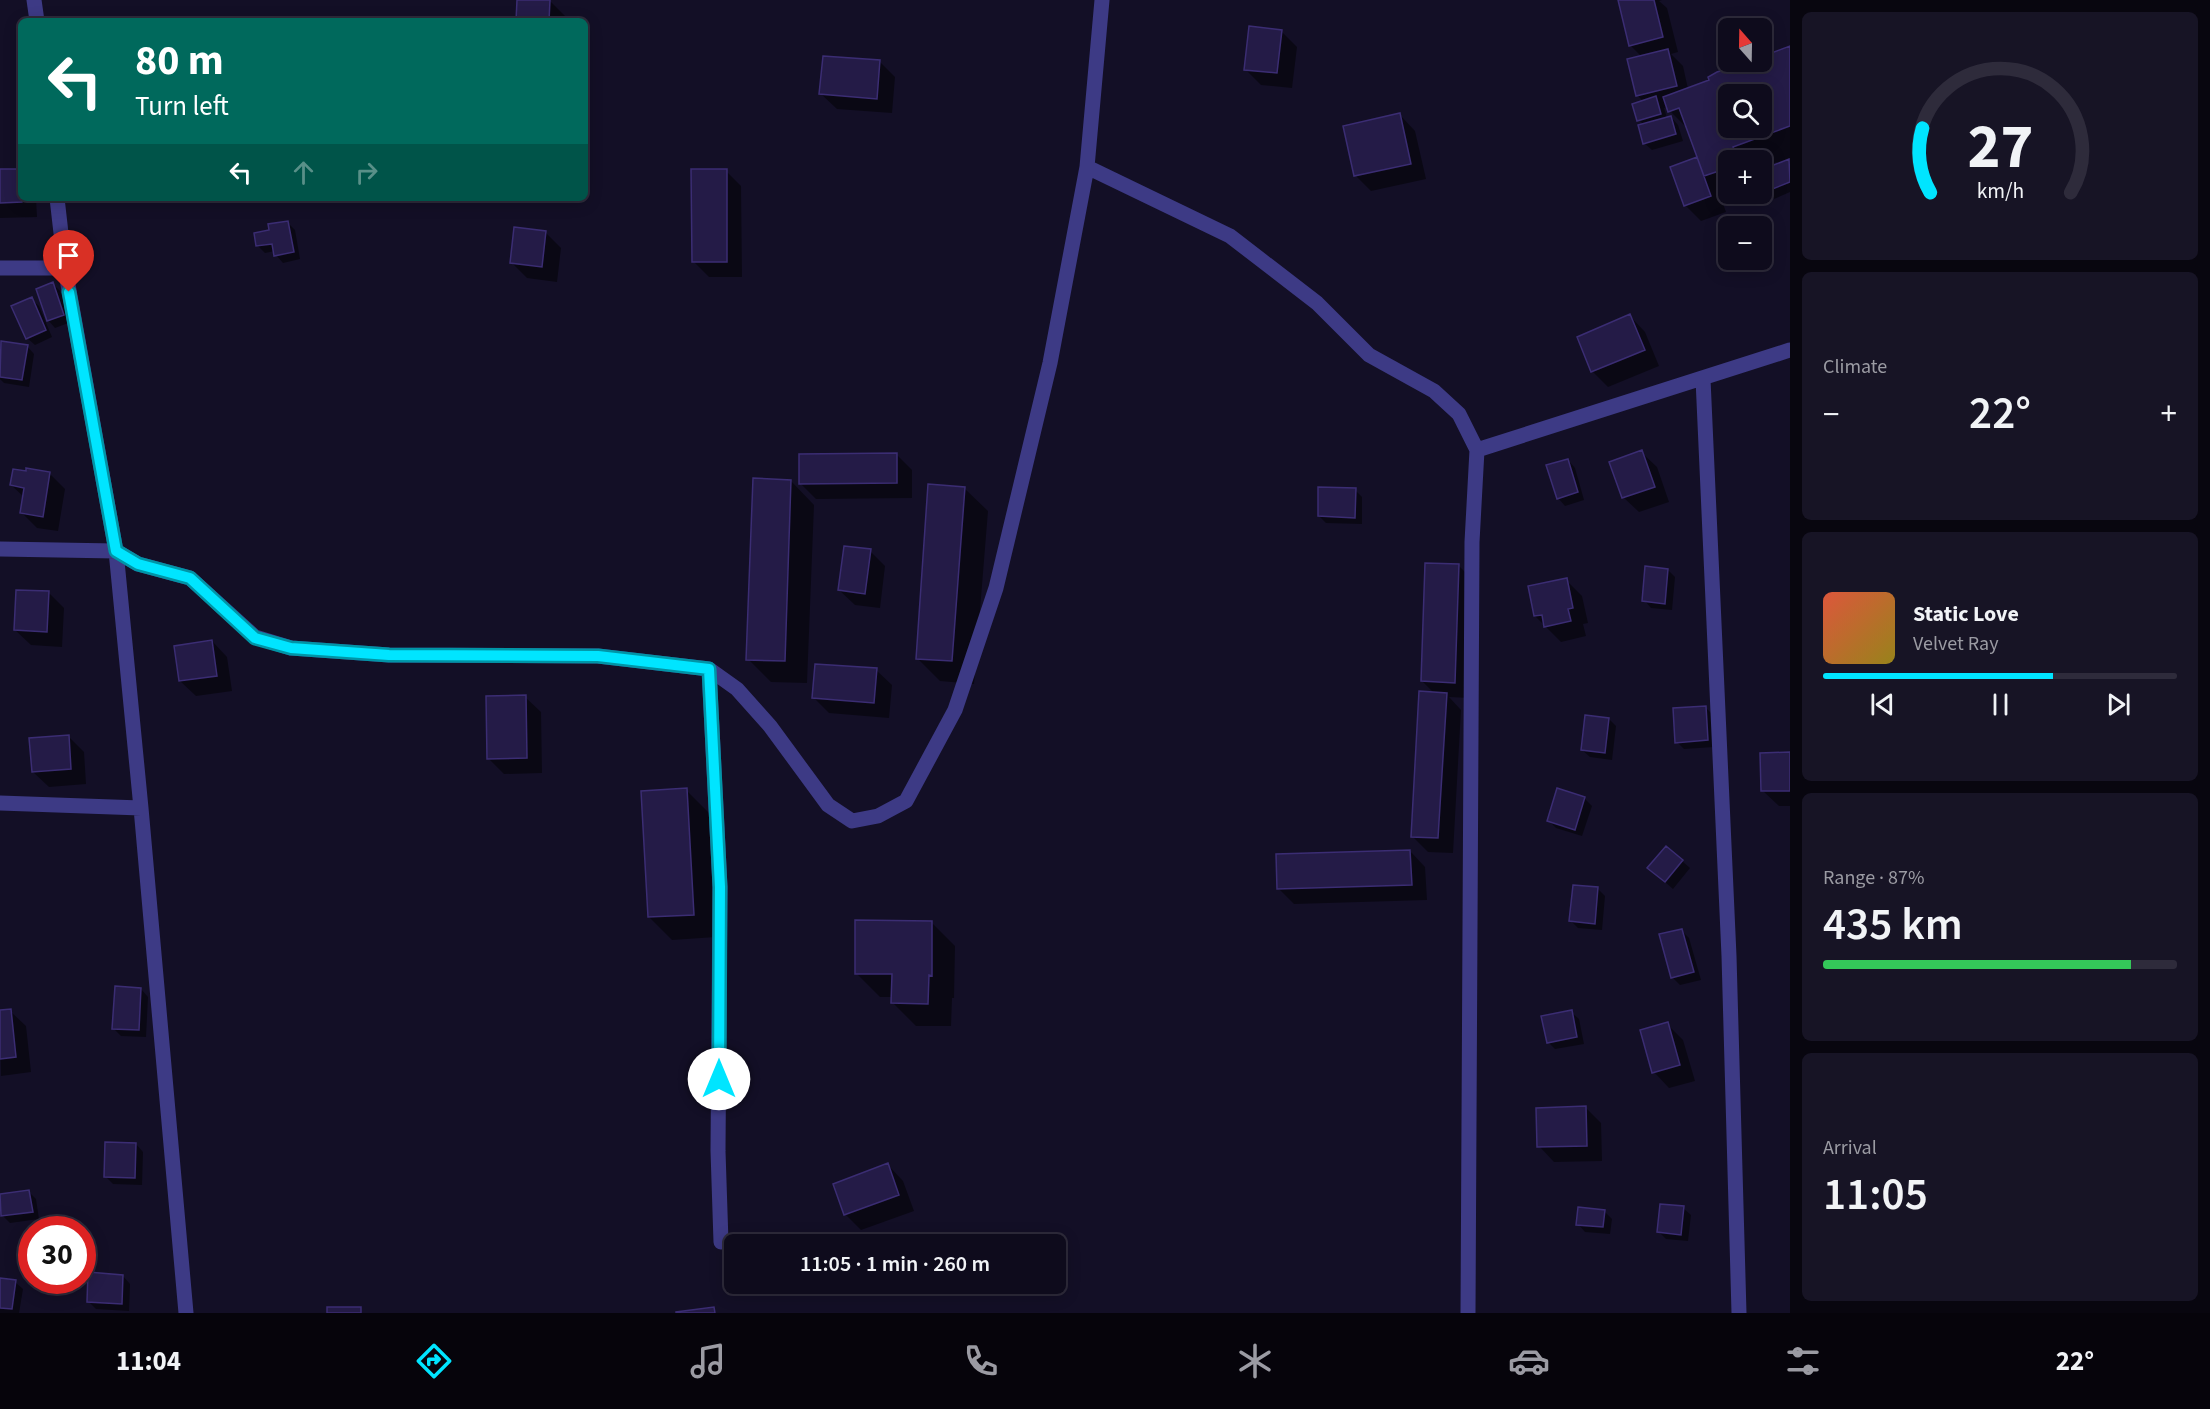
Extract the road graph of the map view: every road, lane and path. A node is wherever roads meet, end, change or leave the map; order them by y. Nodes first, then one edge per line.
1 (34, 0) edge
2 (1102, 0) edge
3 (37, 18) edge
4 (1087, 167) junction
5 (57, 201) edge
6 (0, 268) edge
7 (65, 268) junction
8 (1790, 350) edge
9 (1702, 379) junction
10 (1477, 450) junction
11 (0, 549) edge
12 (116, 551) junction
13 (709, 669) junction
14 (0, 803) edge
15 (141, 808) junction
16 (721, 1242) dead end
17 (186, 1313) edge
18 (1468, 1313) edge
19 (1738, 1313) edge

1 - 3 street
2 - 4 street
4 - 10 street
4 - 13 street
5 - 7 street
6 - 7 street
7 - 12 street
8 - 9 street
9 - 10 street
9 - 19 street
10 - 18 street
11 - 12 street
12 - 13 street
12 - 15 street
13 - 16 street
14 - 15 street
15 - 17 street

